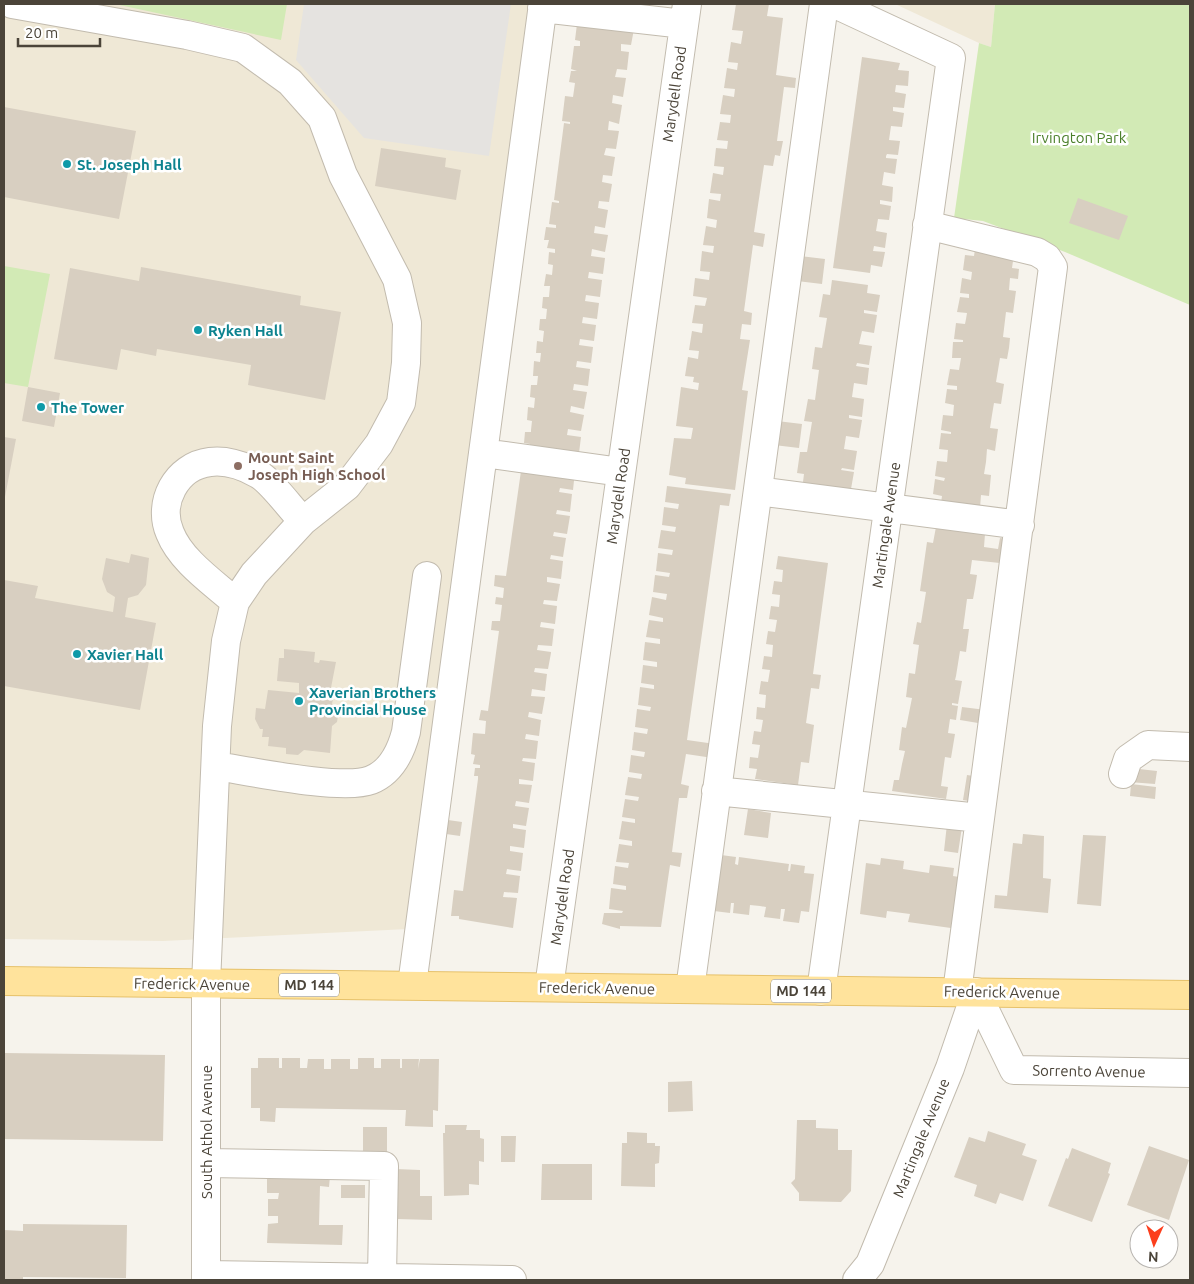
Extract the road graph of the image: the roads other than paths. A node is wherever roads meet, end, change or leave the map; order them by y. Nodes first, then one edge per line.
1 (12, 4) edge
2 (824, 4) edge
3 (835, 4) edge
4 (542, 6) edge
5 (685, 14) edge
6 (927, 225) junction
7 (483, 453) junction
8 (621, 472) junction
9 (758, 491) junction
10 (888, 508) junction
11 (303, 521) junction
12 (1020, 525) junction
13 (427, 576) dead end
14 (235, 602) junction
15 (1190, 748) edge
16 (216, 766) junction
17 (1123, 774) dead end
18 (716, 791) junction
19 (847, 804) junction
20 (980, 818) junction
21 (4, 981) edge
22 (206, 984) junction
23 (412, 985) junction
24 (549, 987) junction
25 (690, 989) junction
26 (821, 991) junction
27 (966, 992) junction
28 (1190, 995) edge
29 (1190, 1073) edge
30 (206, 1163) junction
31 (206, 1278) edge
32 (382, 1278) junction
33 (512, 1280) edge
34 (857, 1280) edge

1 - 11 street
2 - 9 street
3 - 6 street, Martingale Avenue
4 - 5 street
4 - 7 street
5 - 8 street, Marydell Road
6 - 10 street, Martingale Avenue
6 - 12 street, Martingale Avenue
7 - 8 street
7 - 23 street
8 - 24 street, Marydell Road
9 - 10 street
9 - 18 street
10 - 12 street
10 - 19 street, Martingale Avenue
11 - 14 street
11 - 14 street
12 - 20 street, Martingale Avenue
13 - 16 street
14 - 16 street, South Athol Avenue
15 - 17 street
16 - 22 street, South Athol Avenue
18 - 19 street
18 - 25 street
19 - 20 street
19 - 26 street, Martingale Avenue
20 - 27 street, Martingale Avenue
21 - 22 main road, Frederick Avenue / MD 144
22 - 23 main road, Frederick Avenue / MD 144
22 - 30 street, South Athol Avenue
23 - 24 main road, Frederick Avenue / MD 144
24 - 25 main road, Frederick Avenue / MD 144
25 - 26 main road, Frederick Avenue / MD 144
26 - 27 main road, Frederick Avenue / MD 144
27 - 28 main road, Frederick Avenue / MD 144
27 - 29 street, Sorrento Avenue
27 - 34 street, Martingale Avenue
30 - 31 street, South Athol Avenue
30 - 32 street
31 - 32 street
32 - 33 street

